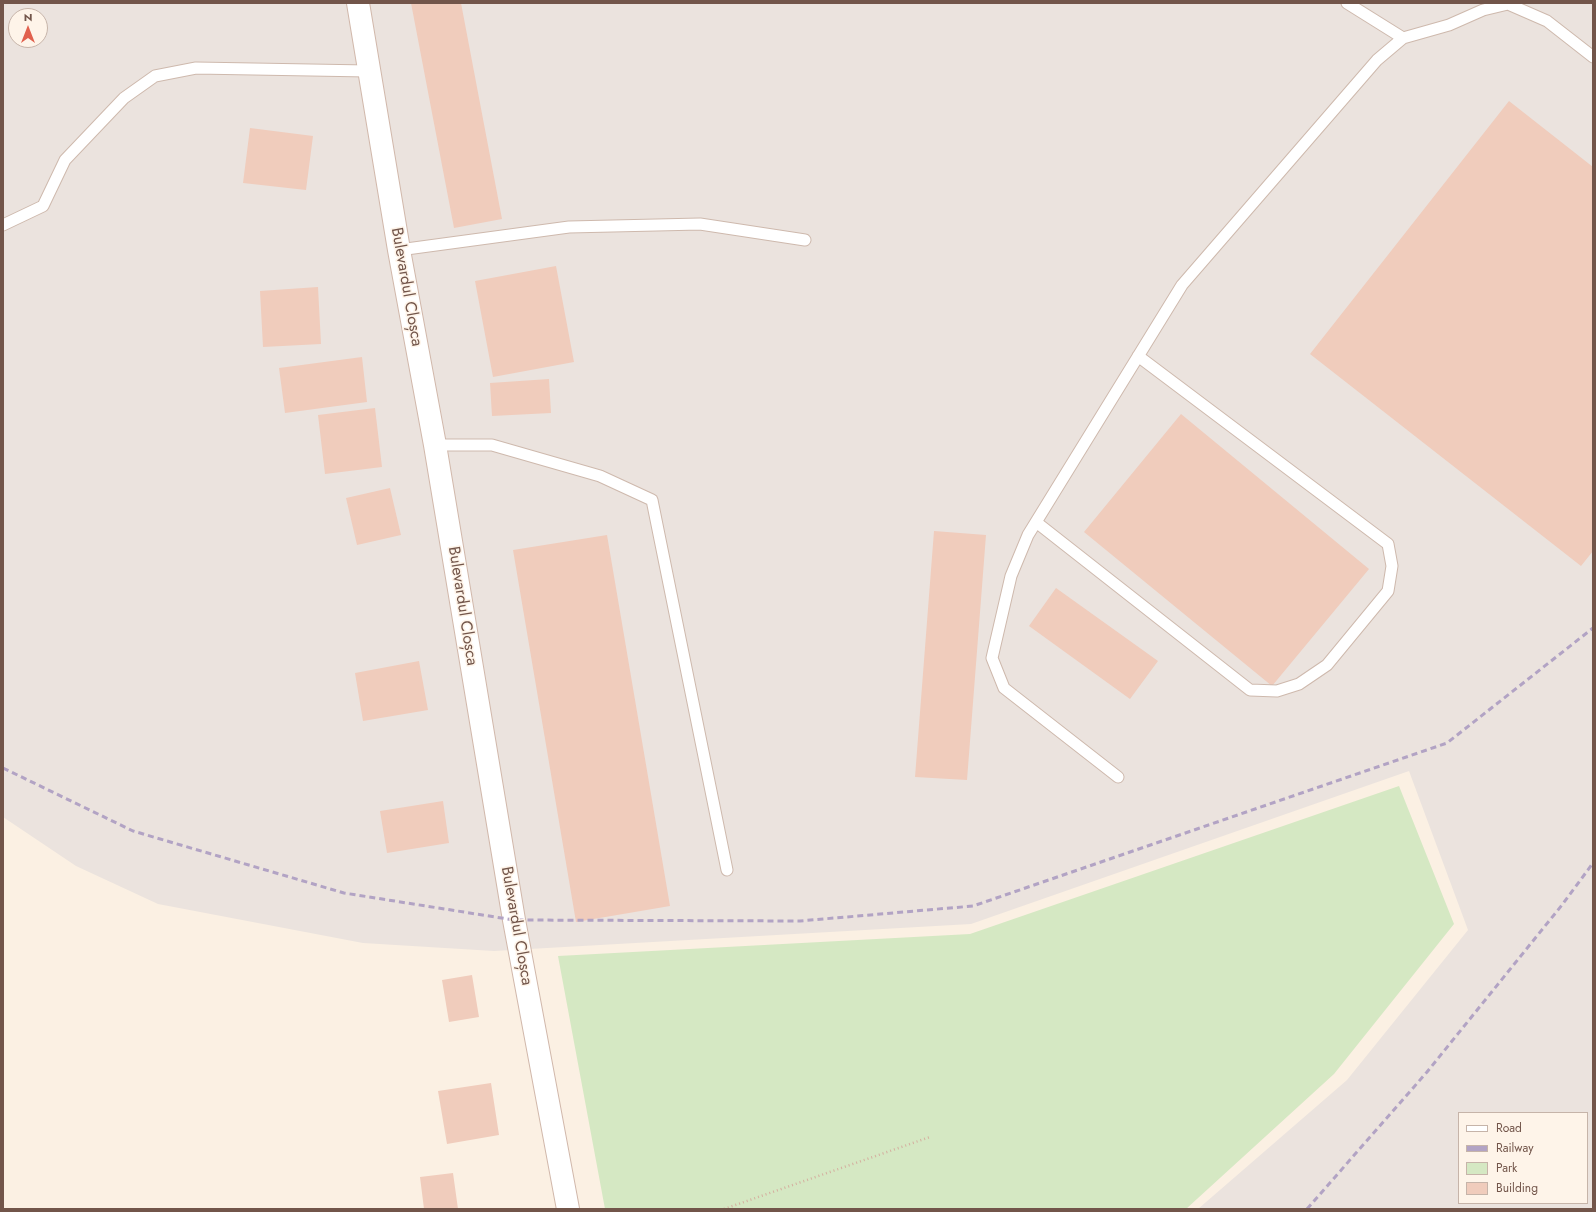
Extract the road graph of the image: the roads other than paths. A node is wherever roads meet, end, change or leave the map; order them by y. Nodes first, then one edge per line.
1 (358, 3) edge
2 (1347, 3) edge
3 (1403, 38) junction
4 (1593, 57) edge
5 (368, 71) junction
6 (3, 225) edge
7 (805, 240) dead end
8 (399, 250) junction
9 (1138, 356) junction
10 (435, 445) junction
11 (1036, 522) junction
12 (1118, 777) dead end
13 (727, 870) dead end
14 (568, 1209) edge

1 - 5 main road, Bulevardul Cloșca
2 - 3 lane
3 - 4 lane
3 - 9 lane
5 - 6 lane
5 - 8 main road, Bulevardul Cloșca
7 - 8 lane
8 - 10 main road, Bulevardul Cloșca
9 - 11 lane
9 - 11 lane
10 - 13 lane
10 - 14 main road, Bulevardul Cloșca
11 - 12 lane

